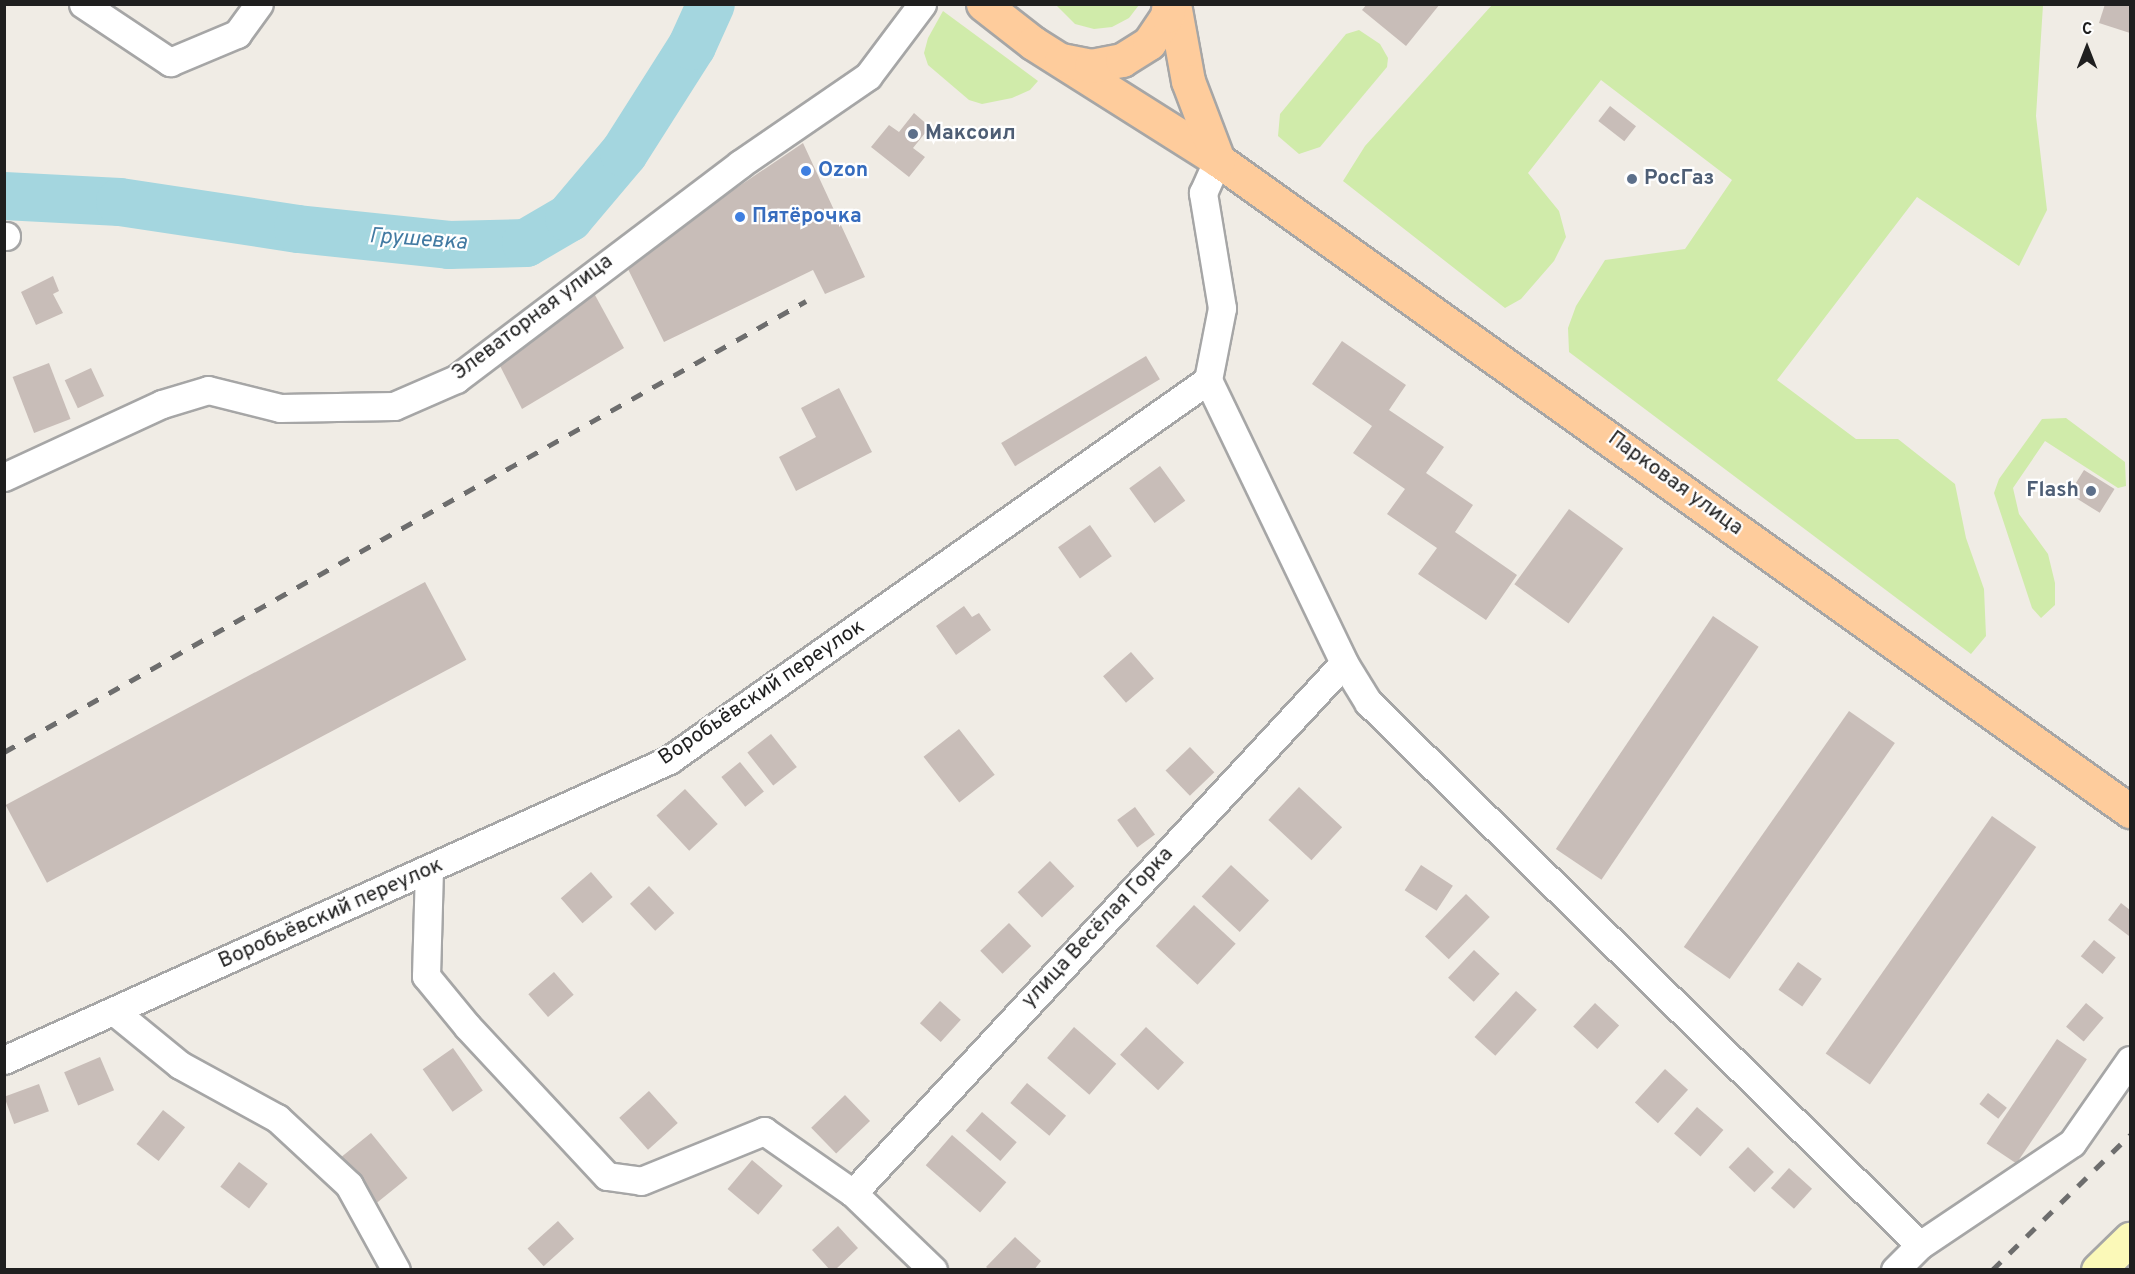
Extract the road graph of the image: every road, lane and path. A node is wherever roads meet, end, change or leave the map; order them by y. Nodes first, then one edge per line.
1 (83, 4) edge
2 (259, 4) edge
3 (922, 4) edge
4 (983, 4) edge
5 (1013, 4) edge
6 (1169, 4) edge
7 (1174, 4) edge
8 (1046, 51) junction
9 (1218, 160) junction
10 (1208, 380) junction
11 (4, 477) edge
12 (1344, 663) junction
13 (2130, 811) edge
14 (429, 869) junction
15 (115, 1012) junction
16 (4, 1060) edge
17 (2130, 1060) edge
18 (853, 1193) junction
19 (2130, 1239) edge
20 (1920, 1245) junction
21 (396, 1269) edge
22 (933, 1269) edge
23 (1895, 1269) edge
24 (2098, 1269) edge

1 - 2 street
3 - 11 street, Элеваторная улица
4 - 8 main road, Парковая улица
5 - 8 main road
6 - 8 main road
7 - 9 main road
8 - 9 main road, Парковая улица
9 - 10 street
9 - 13 main road, Парковая улица
10 - 12 street
10 - 14 street, Воробьёвский переулок
12 - 18 street, улица Весёлая Горка
12 - 20 street
14 - 15 street, Воробьёвский переулок
14 - 18 street
15 - 16 street, Воробьёвский переулок
15 - 21 street
17 - 20 street
18 - 22 street
19 - 24 street
20 - 23 street

